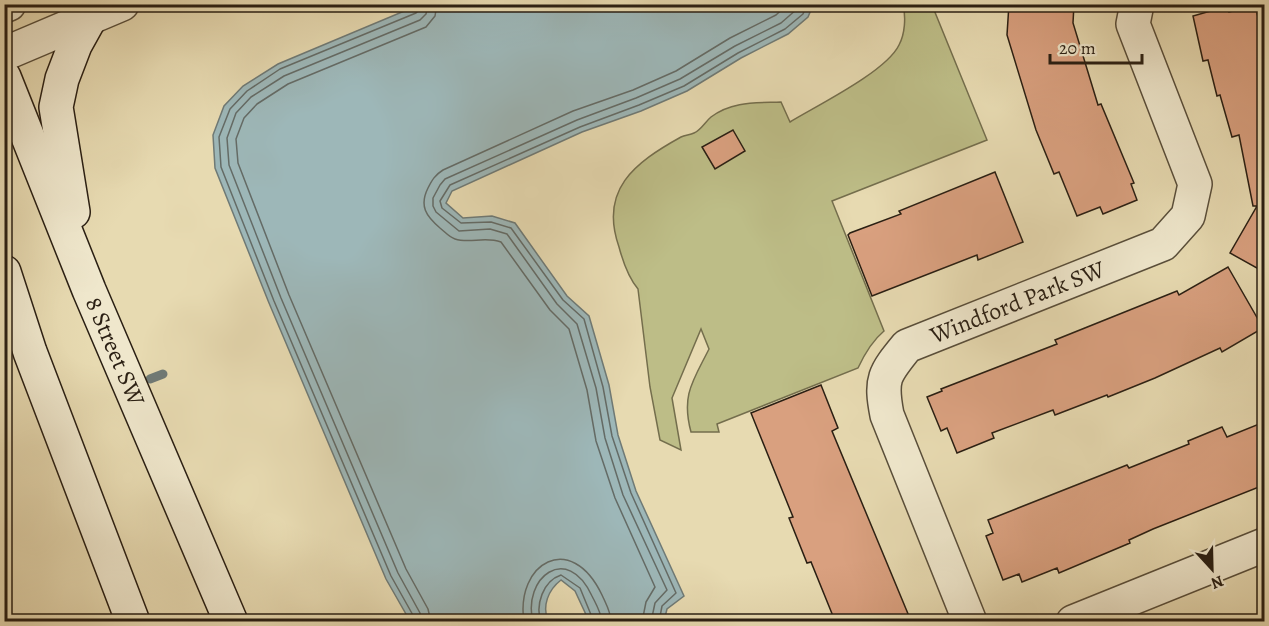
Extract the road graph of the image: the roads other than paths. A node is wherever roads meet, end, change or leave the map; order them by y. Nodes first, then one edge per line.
1 (9, 4) edge
2 (122, 4) edge
3 (1137, 4) edge
4 (4, 6) edge
5 (90, 18) junction
6 (4, 54) edge
7 (4, 76) edge
8 (4, 272) edge
9 (89, 290) junction
10 (4, 298) edge
11 (30, 352) junction
12 (1264, 545) edge
13 (133, 621) edge
14 (231, 621) edge
15 (970, 621) edge
16 (1073, 621) edge

1 - 4 main road
2 - 5 main road
3 - 15 main road, Windford Park SW
5 - 6 main road
5 - 9 main road
7 - 9 main road, 8 Street SW
8 - 11 main road
9 - 14 main road, 8 Street SW
10 - 11 main road
11 - 13 main road
12 - 16 main road

